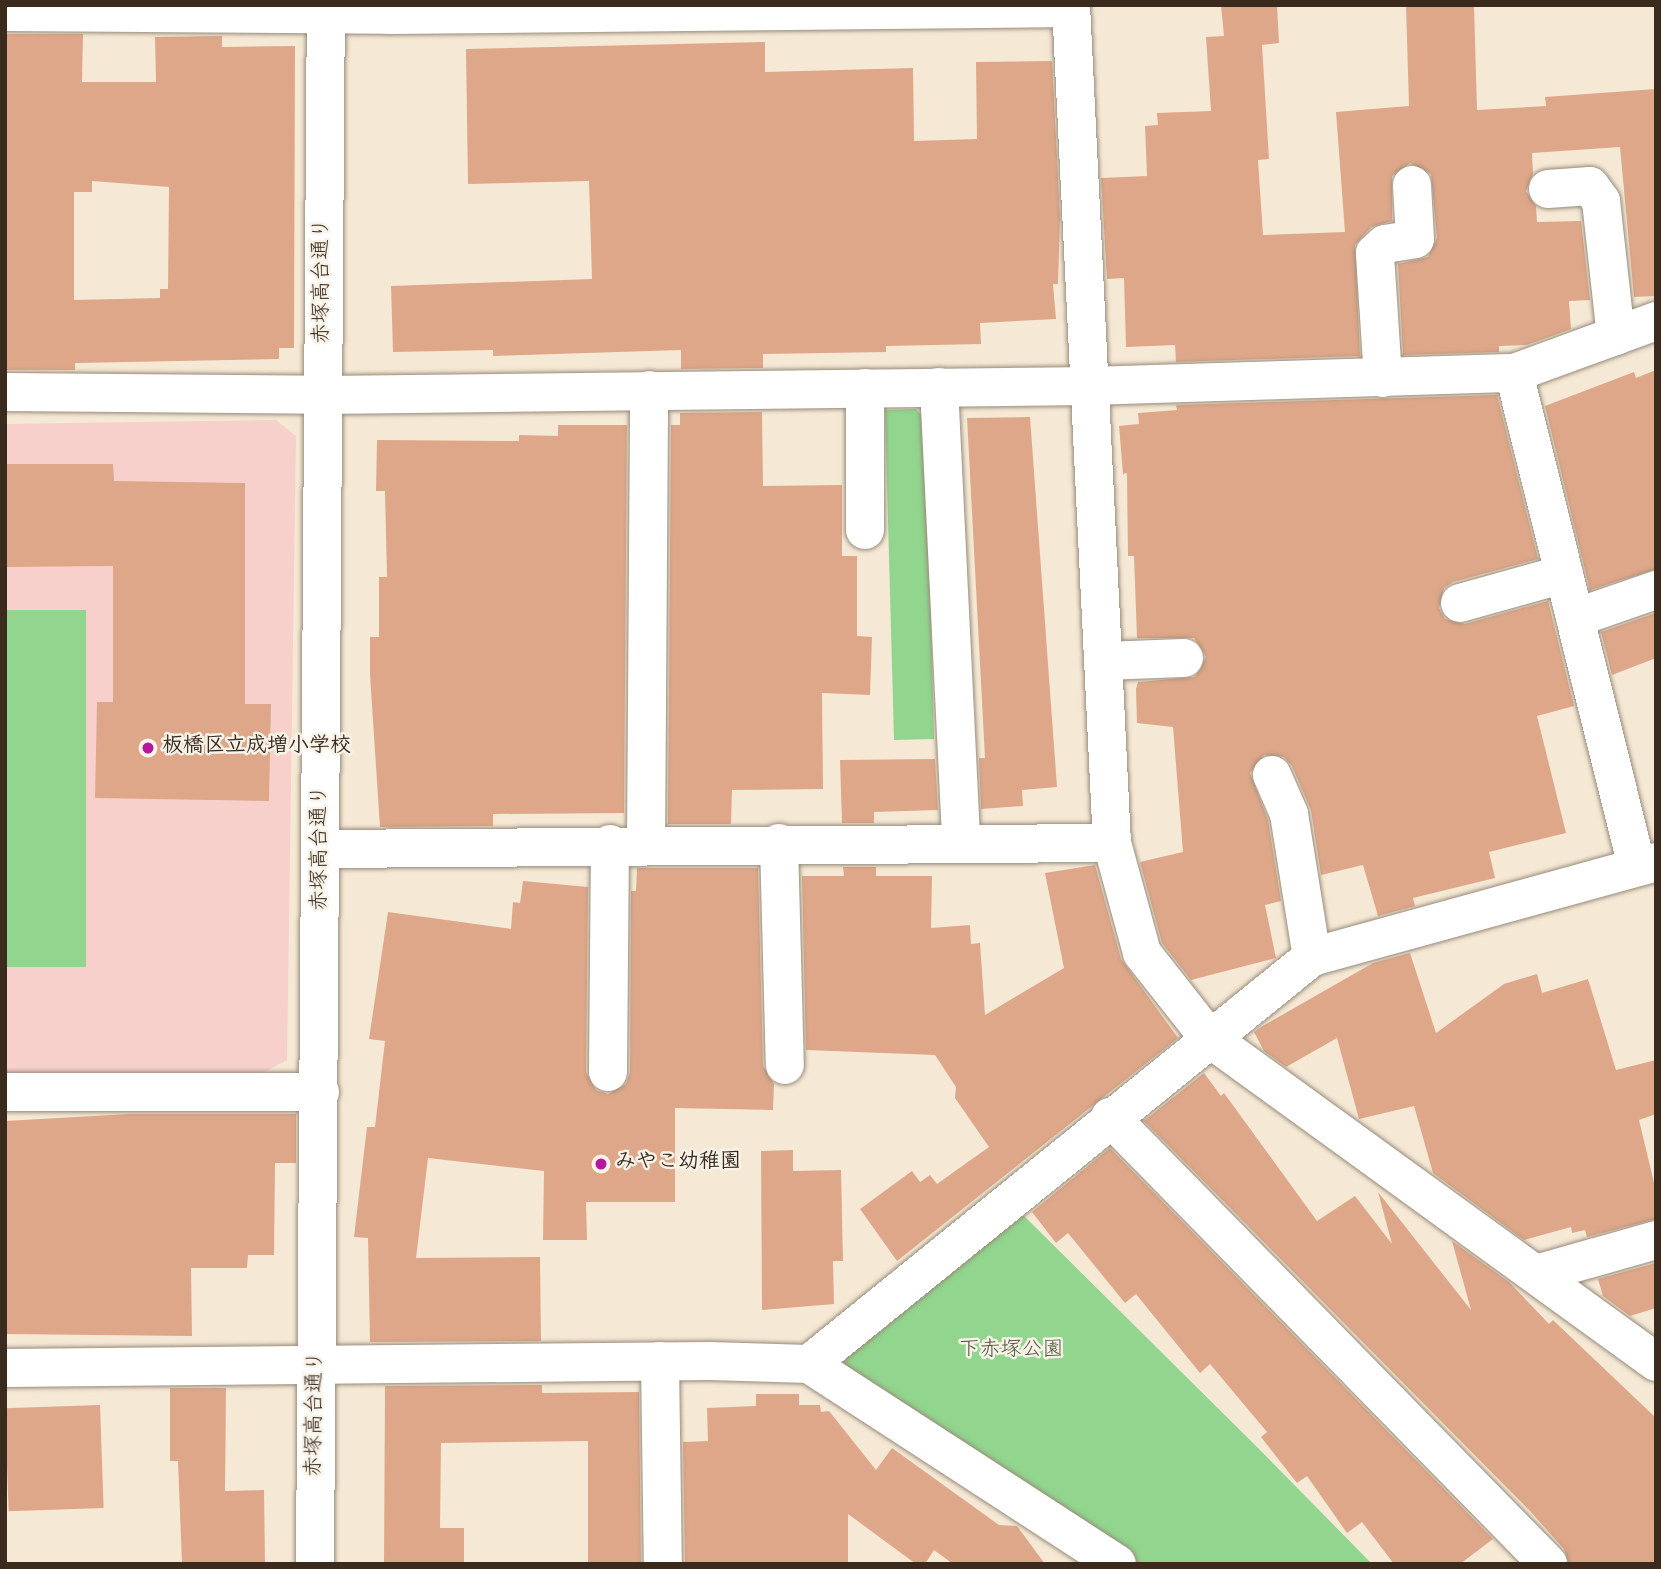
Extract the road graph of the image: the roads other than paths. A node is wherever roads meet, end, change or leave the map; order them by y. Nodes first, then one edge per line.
1 (1071, 7) edge
2 (90, 9) edge
3 (12, 10) edge
4 (326, 10) edge
5 (1412, 185) dead end
6 (1548, 189) dead end
7 (1656, 321) edge
8 (1616, 336) junction
9 (1514, 373) junction
10 (1384, 378) junction
11 (1092, 386) junction
12 (939, 387) junction
13 (865, 388) junction
14 (649, 390) junction
15 (5, 392) edge
16 (323, 395) junction
17 (865, 530) dead end
18 (1564, 574) junction
19 (1656, 590) edge
20 (1460, 603) dead end
21 (1575, 618) junction
22 (1184, 658) dead end
23 (1103, 662) junction
24 (1272, 775) dead end
25 (961, 841) junction
26 (779, 843) junction
27 (1111, 843) junction
28 (628, 844) junction
29 (322, 849) junction
30 (1646, 864) edge
31 (1312, 957) junction
32 (1208, 1037) junction
33 (785, 1065) dead end
34 (608, 1073) dead end
35 (5, 1091) edge
36 (320, 1092) junction
37 (1110, 1117) junction
38 (1656, 1240) edge
39 (1536, 1274) junction
40 (660, 1361) junction
41 (1656, 1362) edge
42 (318, 1364) junction
43 (808, 1364) junction
44 (5, 1368) edge
45 (315, 1564) edge
46 (663, 1564) edge
47 (1117, 1564) edge
48 (1548, 1564) edge

1 - 4 street
1 - 11 street
2 - 3 street
2 - 4 street
4 - 16 street, 赤塚高台通り
5 - 10 street
6 - 8 street
7 - 8 street
8 - 9 street
9 - 10 street
9 - 18 street
10 - 11 street
11 - 12 street
11 - 23 street
12 - 13 street
12 - 25 street
13 - 14 street
13 - 17 street
14 - 16 street
14 - 28 street
15 - 16 street
16 - 29 street, 赤塚高台通り
18 - 20 street
18 - 21 street
19 - 21 street
21 - 30 street
22 - 23 street
23 - 27 street
24 - 31 street
25 - 26 street
25 - 27 street
26 - 28 street
26 - 33 street
27 - 32 street
28 - 29 street
28 - 34 street
29 - 36 street, 赤塚高台通り
30 - 31 street
31 - 32 street
32 - 37 street
32 - 39 street
35 - 36 street
36 - 42 street, 赤塚高台通り
37 - 43 street
37 - 48 street
38 - 39 street
39 - 41 street
40 - 42 street
40 - 43 street
40 - 46 street
42 - 44 street
42 - 45 street, 赤塚高台通り
43 - 47 street

